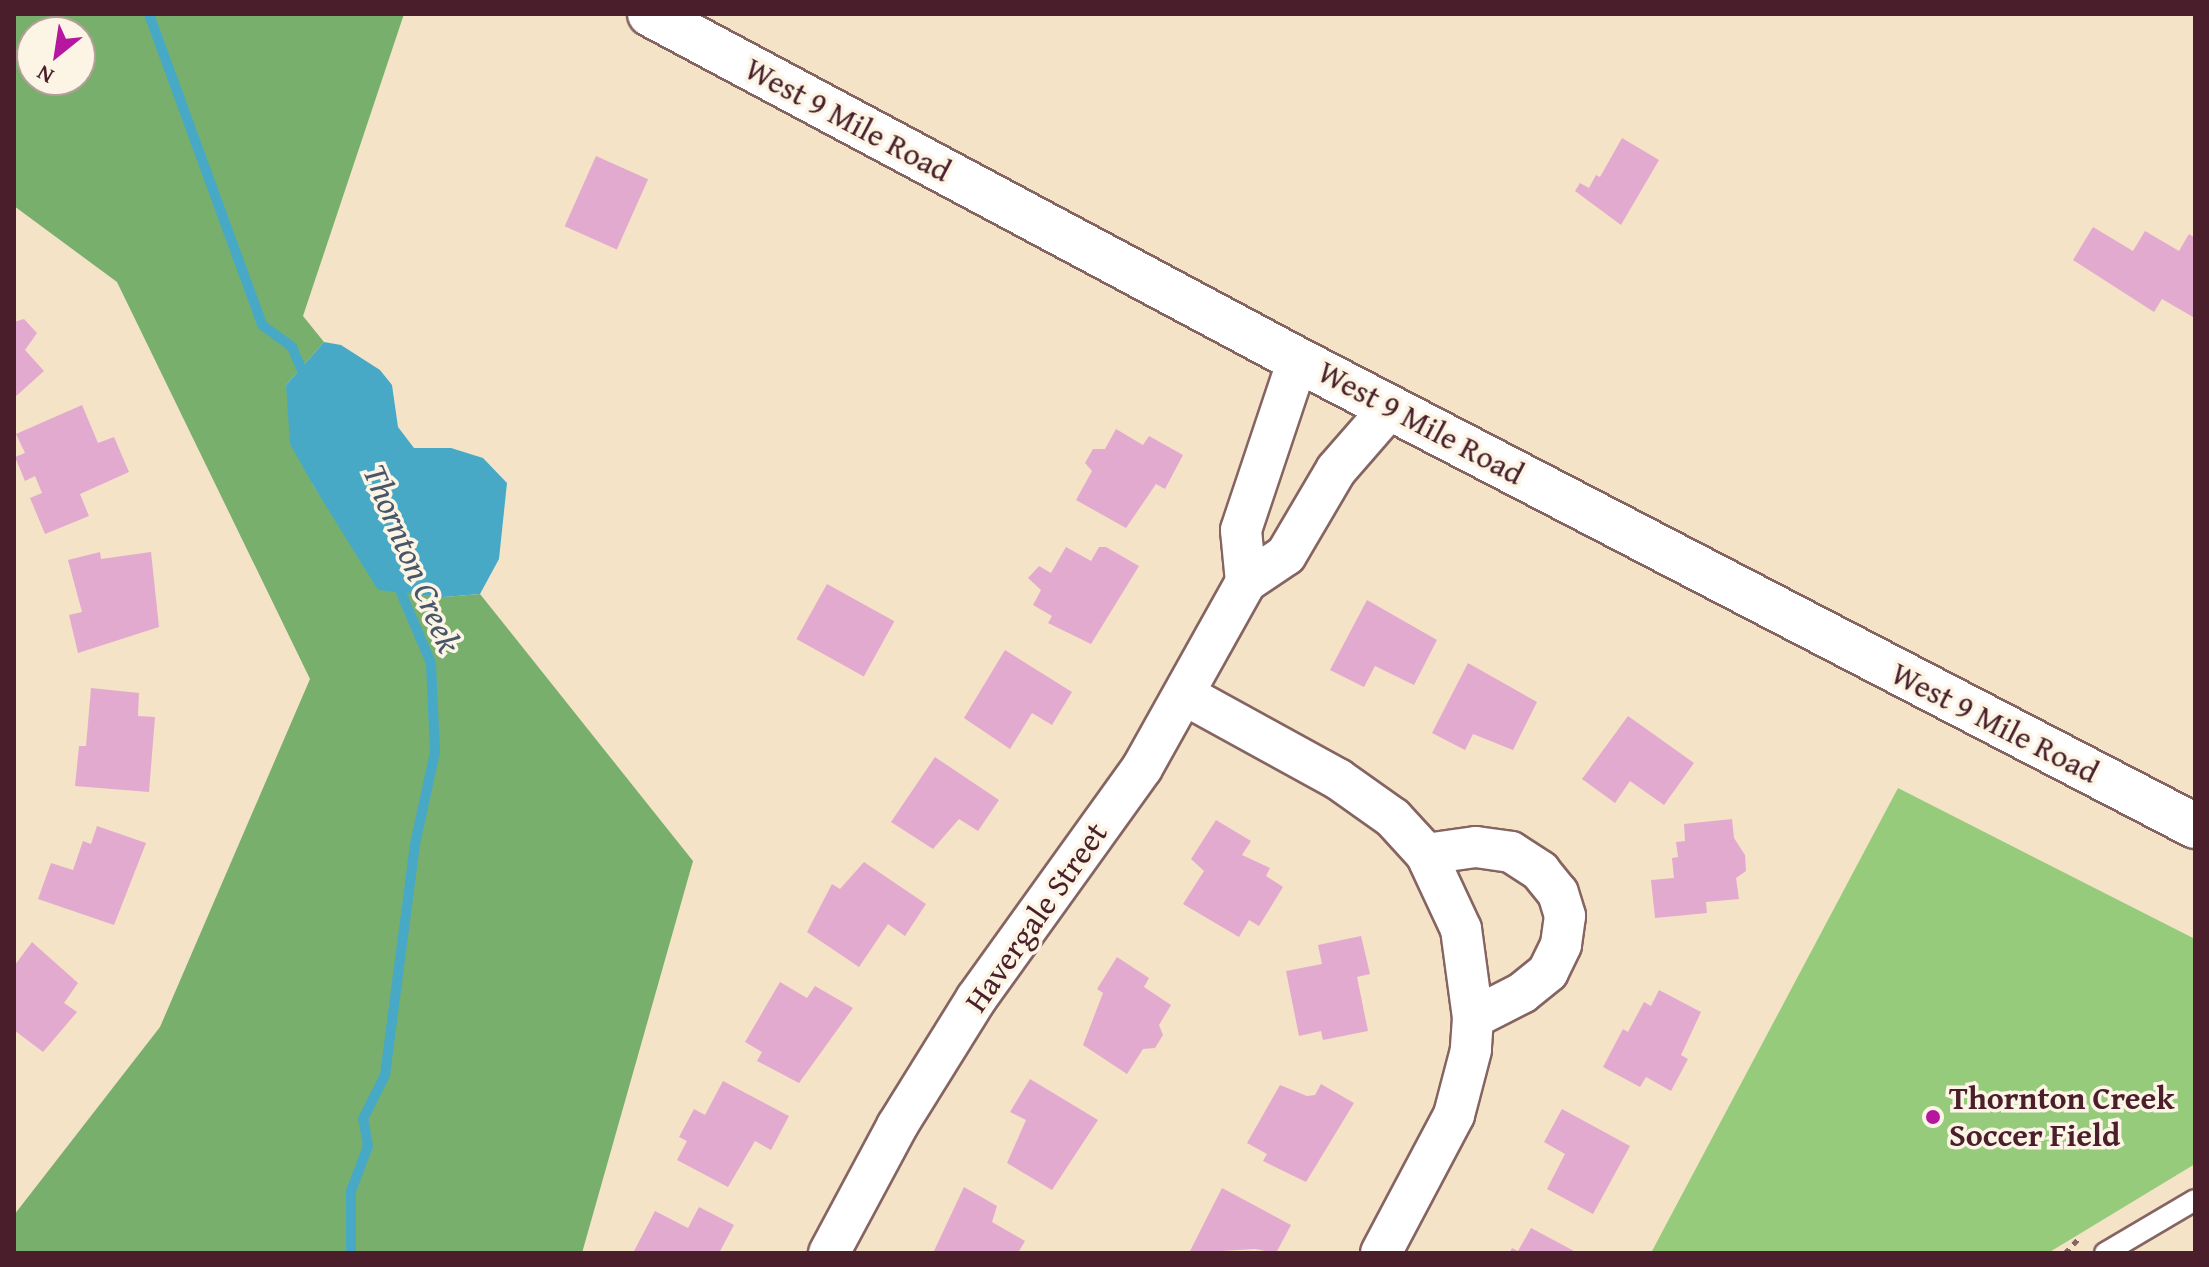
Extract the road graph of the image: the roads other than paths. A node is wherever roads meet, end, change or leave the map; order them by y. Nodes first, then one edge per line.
1 (650, 14) edge
2 (1298, 360) junction
3 (1390, 408) junction
4 (1246, 582) junction
5 (1185, 695) junction
6 (2195, 826) edge
7 (1426, 854) junction
8 (1473, 1018) junction
9 (2195, 1200) edge
10 (829, 1253) edge
11 (1381, 1253) edge
12 (2105, 1253) edge

1 - 2 street, West 9 Mile Road
2 - 3 street, West 9 Mile Road
2 - 4 street
3 - 4 street, Havergale Street
3 - 6 street, West 9 Mile Road
4 - 5 street, Havergale Street
5 - 7 street
5 - 10 street, Havergale Street
7 - 8 street
7 - 8 street
8 - 11 street
9 - 12 lane

